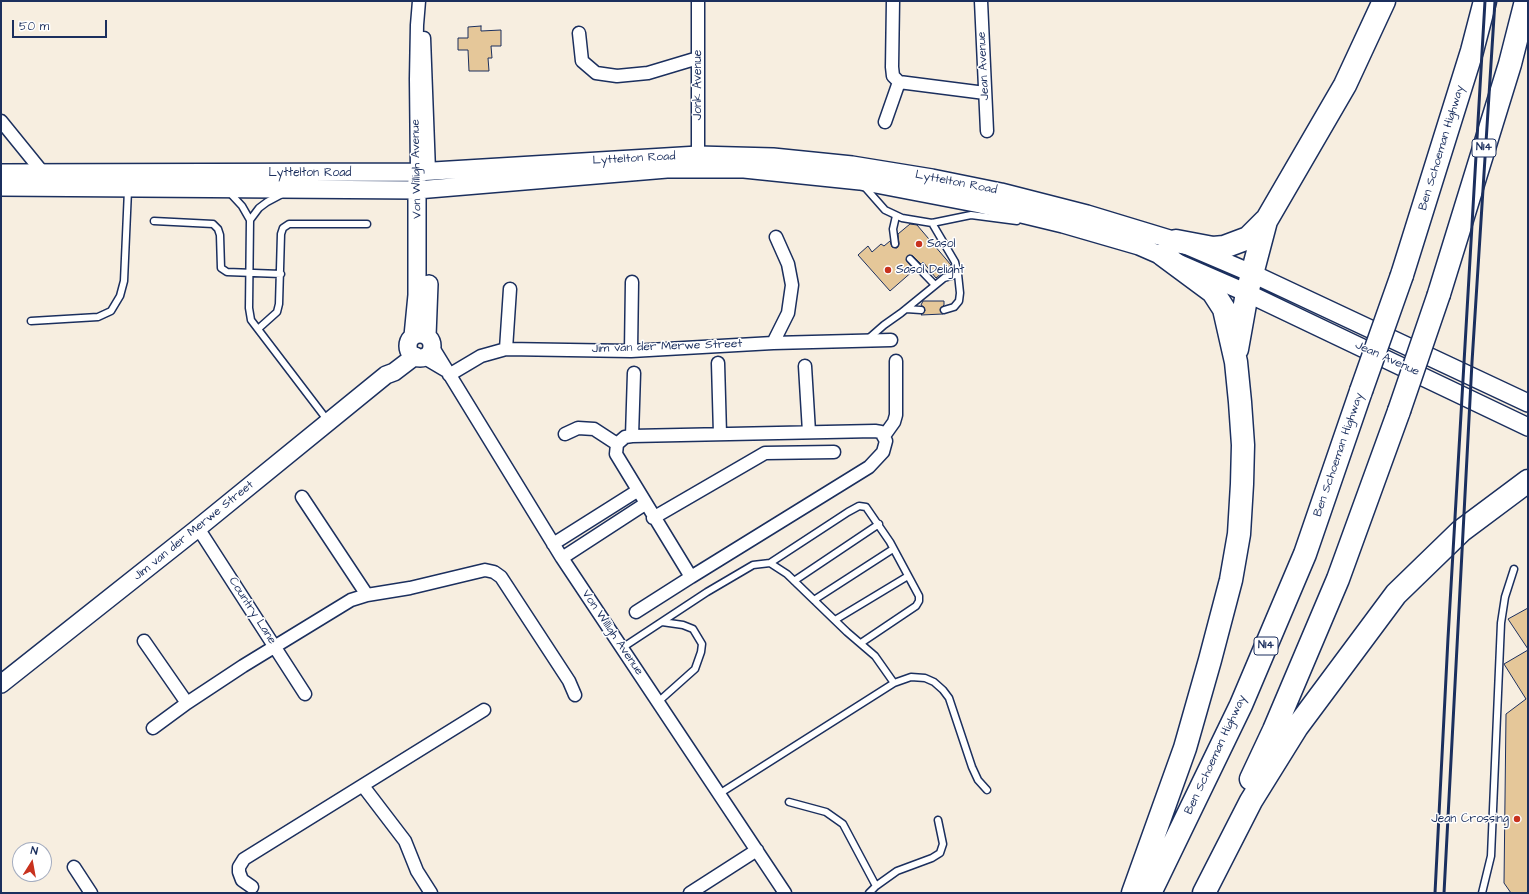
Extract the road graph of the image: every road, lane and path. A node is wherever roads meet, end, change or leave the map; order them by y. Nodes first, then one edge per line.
1 (419, 1) edge
2 (698, 1) edge
3 (893, 1) edge
4 (981, 1) edge
5 (1384, 1) edge
6 (1485, 1) edge
7 (1526, 1) edge
8 (580, 33) dead end
9 (698, 58) junction
10 (899, 82) junction
11 (985, 93) junction
12 (1, 121) edge
13 (885, 122) dead end
14 (987, 131) dead end
15 (698, 162) junction
16 (423, 172) junction
17 (1, 174) edge
18 (44, 174) junction
19 (860, 181) junction
20 (128, 186) junction
21 (1, 187) edge
22 (226, 188) junction
23 (294, 189) junction
24 (423, 189) junction
25 (896, 216) junction
26 (250, 220) junction
27 (154, 221) dead end
28 (1266, 221) junction
29 (932, 223) junction
30 (367, 224) dead end
31 (1062, 224) junction
32 (776, 237) dead end
33 (895, 244) dead end
34 (1169, 248) junction
35 (910, 259) dead end
36 (249, 273) junction
37 (281, 274) junction
38 (958, 274) junction
39 (632, 282) dead end
40 (1249, 283) junction
41 (936, 285) junction
42 (510, 289) dead end
43 (906, 309) junction
44 (921, 310) dead end
45 (944, 310) dead end
46 (31, 321) dead end
47 (258, 329) junction
48 (890, 340) dead end
49 (866, 341) junction
50 (773, 344) junction
51 (420, 346) junction
52 (506, 349) junction
53 (631, 351) junction
54 (896, 361) dead end
55 (1236, 362) junction
56 (718, 363) dead end
57 (805, 366) dead end
58 (447, 372) junction
59 (634, 372) dead end
60 (1528, 403) edge
61 (329, 423) junction
62 (1528, 427) edge
63 (809, 432) junction
64 (565, 434) dead end
65 (720, 434) junction
66 (632, 436) junction
67 (884, 436) junction
68 (617, 444) junction
69 (834, 452) dead end
70 (1528, 480) edge
71 (1528, 489) edge
72 (637, 491) junction
73 (302, 497) dead end
74 (1501, 501) junction
75 (645, 504) junction
76 (653, 518) junction
77 (879, 524) junction
78 (198, 528) junction
79 (553, 544) junction
80 (893, 548) junction
81 (562, 558) junction
82 (770, 563) junction
83 (1514, 569) dead end
84 (908, 576) junction
85 (691, 577) junction
86 (794, 581) junction
87 (367, 595) junction
88 (814, 600) junction
89 (636, 612) dead end
90 (835, 620) junction
91 (662, 622) junction
92 (144, 641) dead end
93 (862, 643) junction
94 (275, 646) junction
95 (622, 648) junction
96 (1, 684) edge
97 (894, 684) junction
98 (305, 694) dead end
99 (575, 695) dead end
100 (658, 702) junction
101 (187, 703) junction
102 (484, 710) dead end
103 (153, 728) dead end
104 (363, 786) junction
105 (987, 790) dead end
106 (719, 794) junction
107 (789, 802) dead end
108 (938, 820) dead end
109 (757, 850) junction
110 (74, 866) dead end
111 (876, 886) junction
112 (252, 887) dead end
113 (91, 893) edge
114 (431, 893) edge
115 (690, 893) edge
116 (784, 893) edge
117 (869, 893) edge
118 (1133, 893) edge
119 (1150, 893) edge
120 (1196, 893) edge
121 (1204, 893) edge
122 (1482, 893) edge

1 - 16 street, Von Willigh Avenue
2 - 9 street, Jonk Avenue
3 - 10 street
4 - 11 street, Jean Avenue
5 - 28 highway
6 - 119 highway, Ben Schoeman Highway / N14, bridge
7 - 120 highway, N14, bridge
8 - 9 street
9 - 15 street, Jonk Avenue
10 - 11 street
10 - 13 street
11 - 14 street, Jean Avenue
12 - 18 street
15 - 16 main road, Lyttelton Road
15 - 19 main road, Lyttelton Road
15 - 24 main road, Lyttelton Road
15 - 34 main road, Lyttelton Road
16 - 18 main road, Lyttelton Road
16 - 24 main road, Von Willigh Avenue
17 - 18 main road, Lyttelton Road
19 - 25 lane
19 - 31 main road, Lyttelton Road
20 - 21 main road, Lyttelton Road
20 - 22 main road, Lyttelton Road
20 - 46 lane
22 - 23 main road, Lyttelton Road
22 - 26 lane
23 - 24 main road, Lyttelton Road
23 - 26 lane
24 - 51 main road, Von Willigh Avenue
25 - 29 lane
25 - 33 lane
26 - 36 lane
27 - 36 lane
28 - 34 highway
28 - 40 highway
29 - 31 lane
29 - 38 lane
30 - 37 lane
31 - 34 main road, Lyttelton Road
32 - 50 street
34 - 40 main road, Lyttelton Road
34 - 55 highway
35 - 41 lane
36 - 37 lane
36 - 47 lane
37 - 47 lane
38 - 41 lane
38 - 45 lane
39 - 53 street
40 - 55 highway
40 - 60 main road, Jean Avenue
40 - 62 main road, Jean Avenue
41 - 43 lane
42 - 52 street
43 - 44 lane
43 - 49 lane
47 - 61 lane
48 - 49 street, Jim van der Merwe Street
49 - 50 street, Jim van der Merwe Street
50 - 53 street, Jim van der Merwe Street
51 - 58 street, Von Willigh Avenue
51 - 61 main road, Jim van der Merwe Street
52 - 53 street, Jim van der Merwe Street
52 - 58 street, Jim van der Merwe Street
54 - 67 street
55 - 118 highway
56 - 65 street
57 - 63 street
58 - 79 street, Von Willigh Avenue
59 - 66 street
61 - 78 main road, Jim van der Merwe Street
63 - 65 street
63 - 67 street
64 - 68 street
65 - 66 street
66 - 68 street
67 - 85 street
68 - 72 street
69 - 76 street
70 - 74 highway
71 - 74 highway
72 - 75 street
72 - 79 street
73 - 87 street
74 - 121 highway
75 - 76 street
75 - 81 street
76 - 85 street
77 - 80 lane
77 - 82 lane
77 - 86 lane
78 - 94 street, Country Lane
78 - 96 main road, Jim van der Merwe Street
79 - 81 street, Von Willigh Avenue
80 - 84 lane
80 - 88 lane
81 - 95 street, Von Willigh Avenue
82 - 86 lane
82 - 91 lane
83 - 122 lane
84 - 90 lane
84 - 93 lane
85 - 89 street
86 - 88 lane
87 - 94 street
87 - 99 street
88 - 90 lane
90 - 93 lane
91 - 95 lane
91 - 100 lane
92 - 101 street
93 - 97 lane
94 - 98 street, Country Lane
94 - 101 street
95 - 100 street, Von Willigh Avenue
97 - 105 lane
97 - 106 lane
100 - 106 street, Von Willigh Avenue
101 - 103 street
102 - 104 street
104 - 112 street
104 - 114 street
106 - 109 street, Von Willigh Avenue
107 - 111 lane
108 - 111 lane
109 - 115 street
109 - 116 street, Von Willigh Avenue
110 - 113 street
111 - 117 lane

